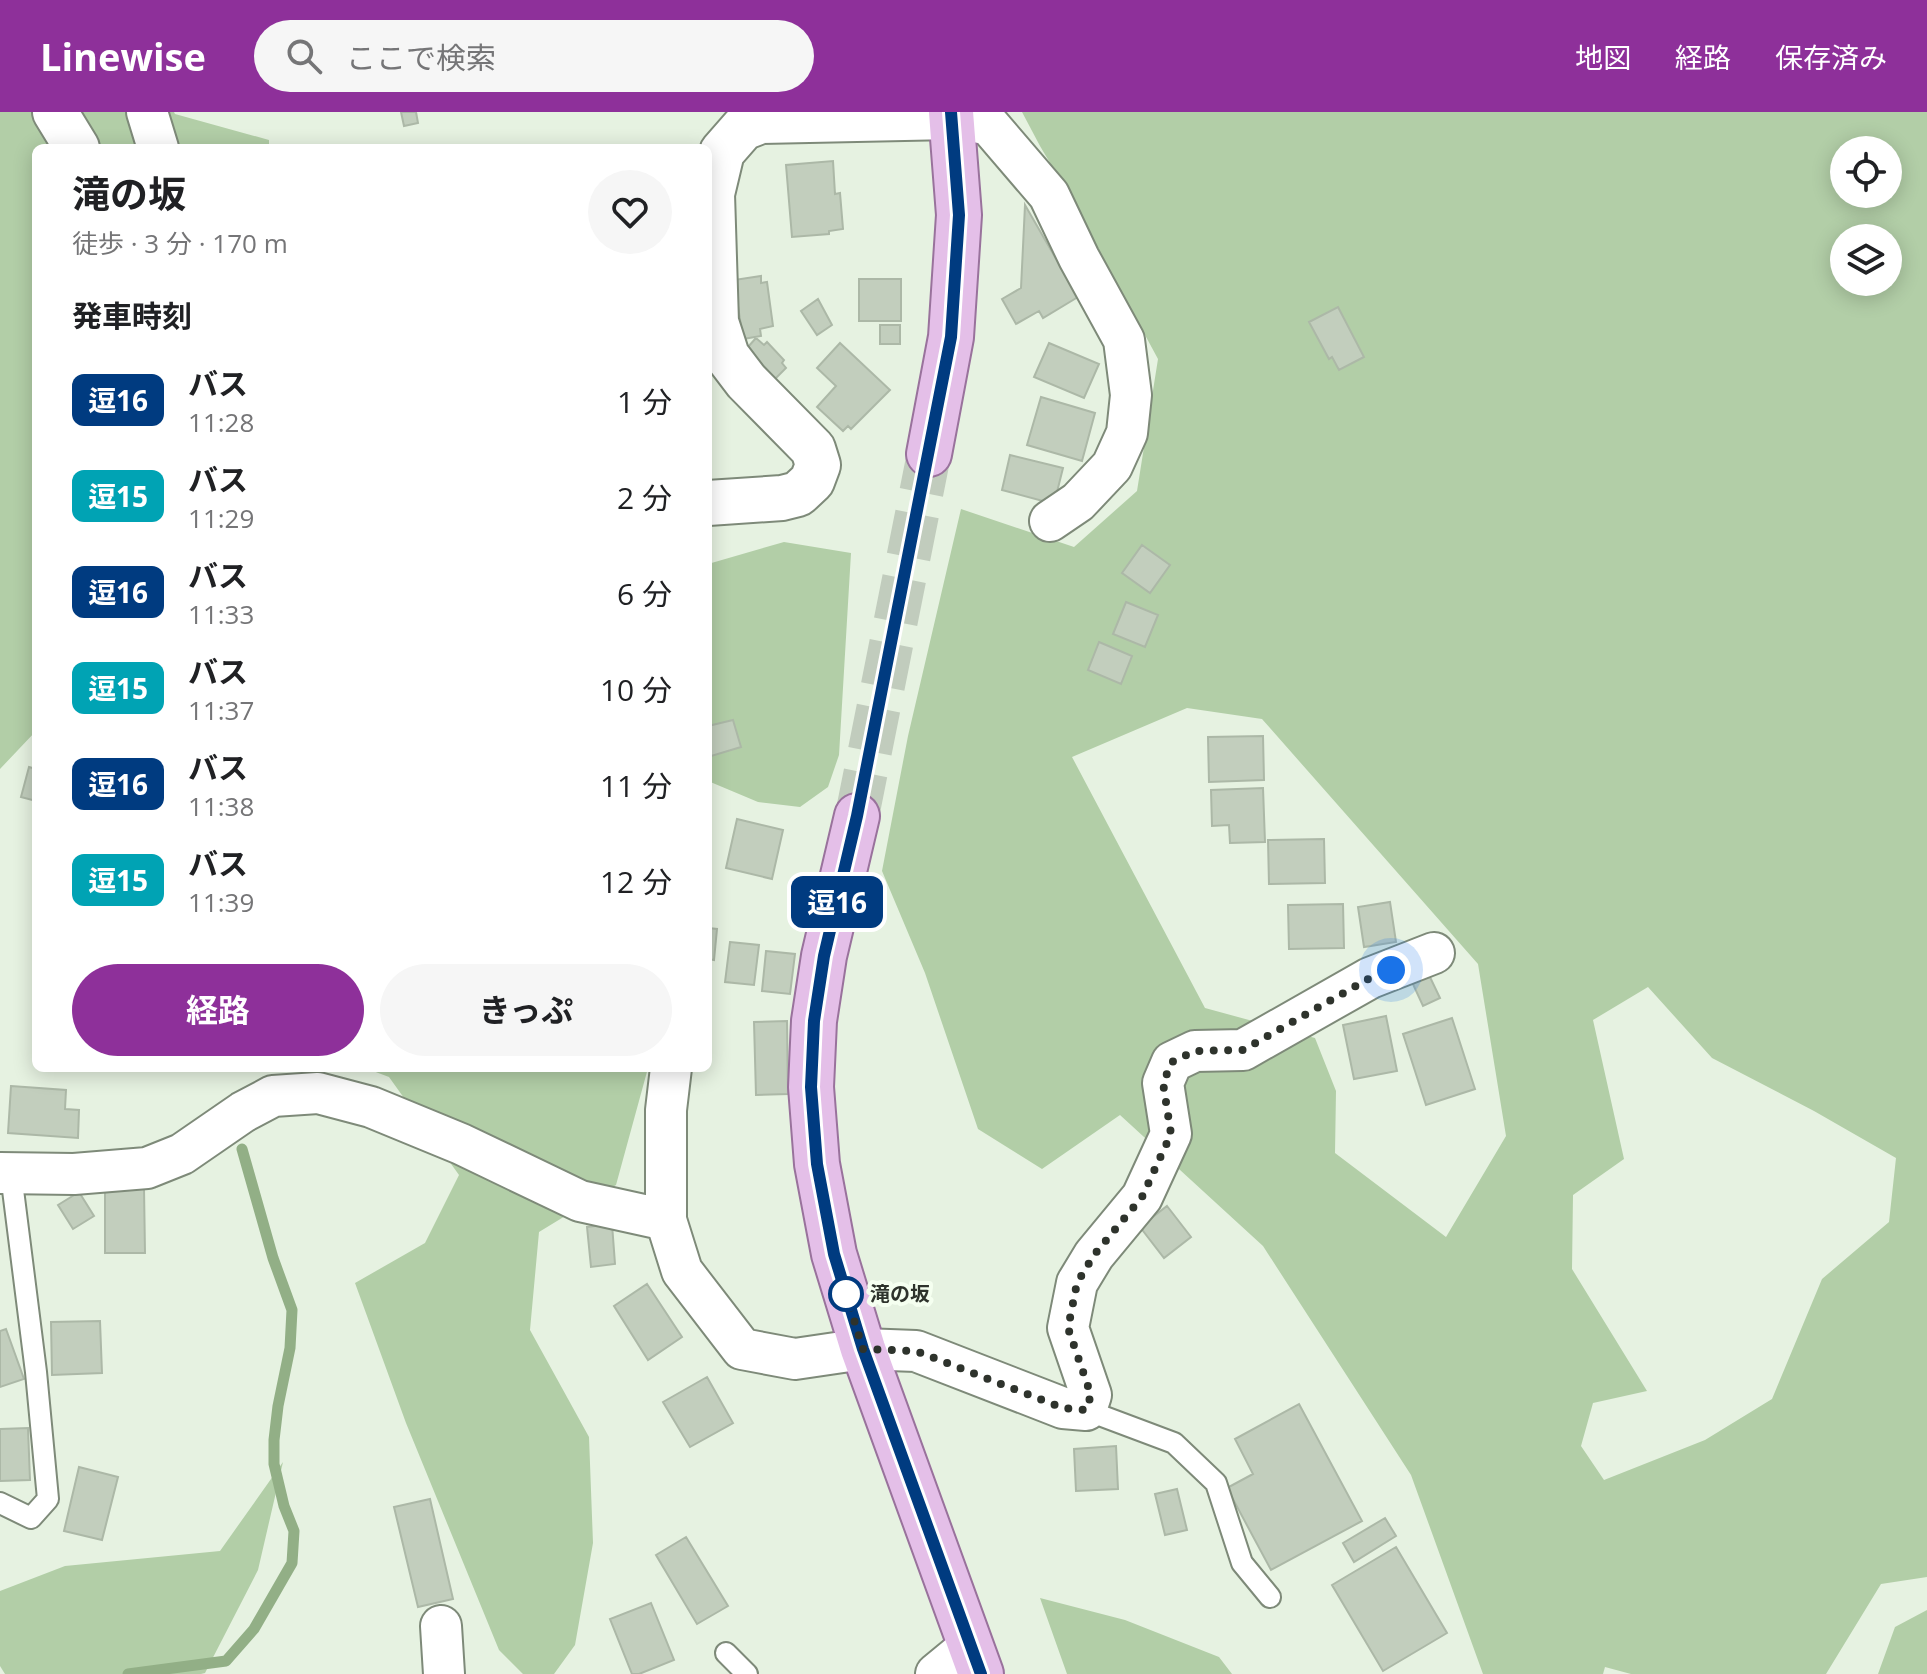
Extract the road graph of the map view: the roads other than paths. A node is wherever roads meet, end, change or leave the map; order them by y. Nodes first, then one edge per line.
1 (55, 112) edge
2 (951, 115) edge
3 (736, 120) edge
4 (75, 144) edge
5 (712, 194) edge
6 (712, 194) edge
7 (929, 454) tunnel mouth
8 (712, 503) edge
9 (1050, 521) dead end
10 (857, 816) tunnel mouth
11 (1434, 953) dead end
12 (671, 1072) edge
13 (6, 1174) edge
14 (666, 1220) junction
15 (863, 1349) junction
16 (1086, 1410) junction
17 (0, 1503) edge
18 (1270, 1597) dead end
19 (441, 1626) dead end
20 (726, 1653) dead end
21 (975, 1660) edge
22 (444, 1674) edge
23 (747, 1674) edge
24 (936, 1674) edge

1 - 4 street
2 - 3 street
2 - 7 main road
2 - 9 street
3 - 6 street
5 - 8 street
10 - 15 main road
11 - 16 street
12 - 14 street
13 - 14 street
13 - 17 lane
14 - 15 street
15 - 16 street
15 - 21 main road
16 - 18 lane
19 - 22 street
20 - 23 lane
21 - 24 street

